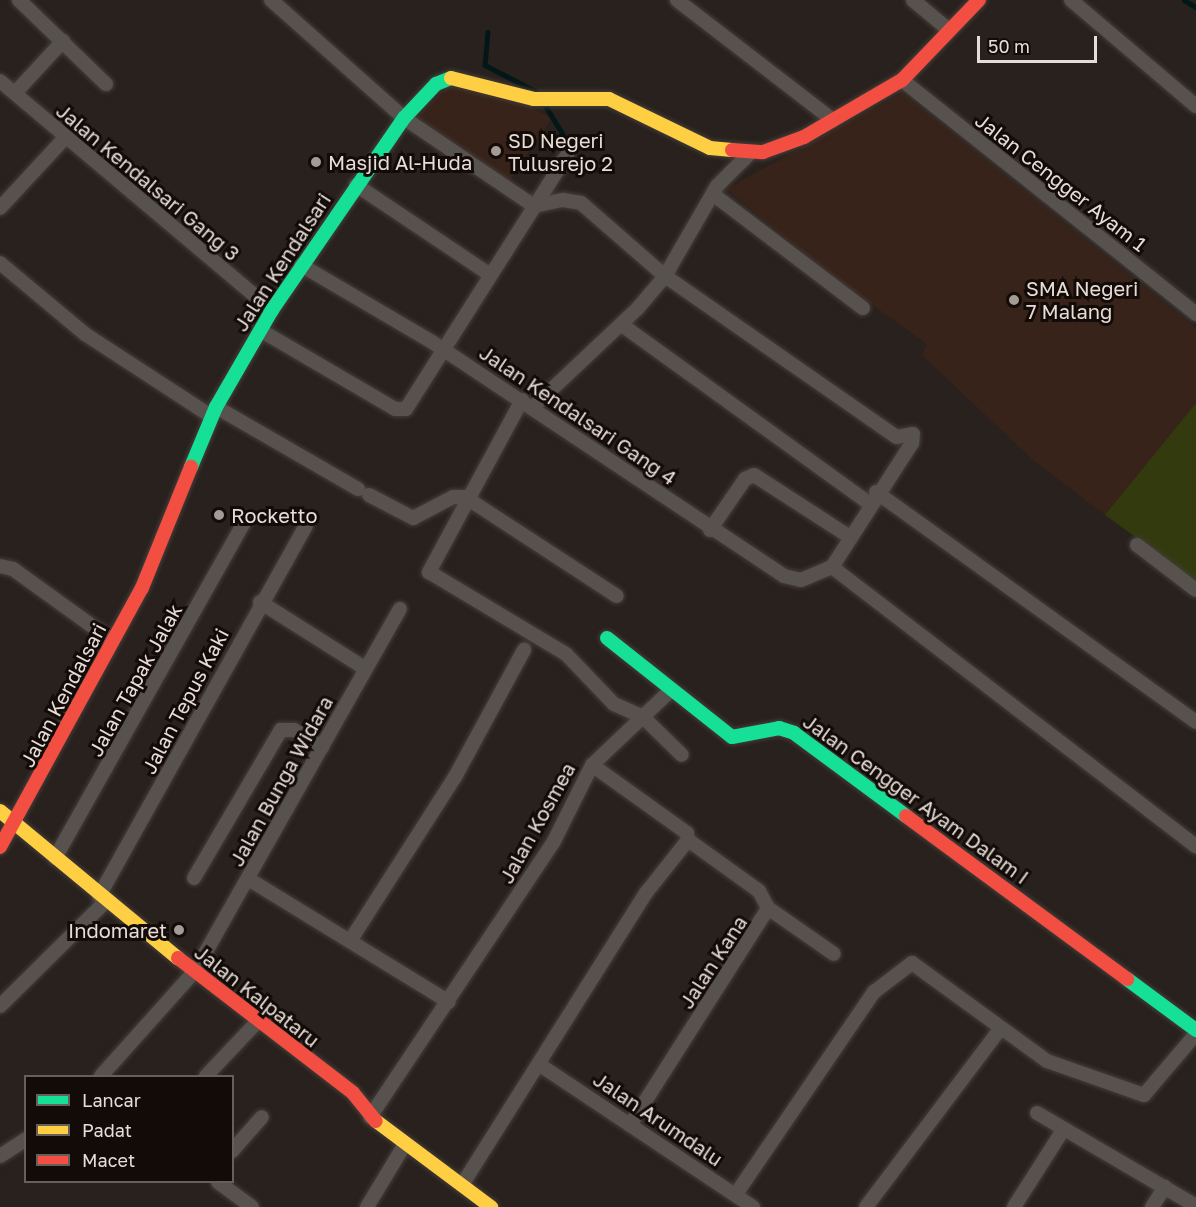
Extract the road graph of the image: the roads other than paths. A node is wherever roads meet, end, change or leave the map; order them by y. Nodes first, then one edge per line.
1 (19, 0) edge
2 (271, 0) edge
3 (677, 0) edge
4 (913, 0) edge
5 (979, 0) edge
6 (1071, 0) edge
7 (949, 30) junction
8 (63, 41) junction
9 (902, 80) junction
10 (0, 81) edge
11 (106, 84) dead end
12 (15, 93) junction
13 (1196, 106) edge
14 (404, 118) junction
15 (833, 120) junction
16 (64, 139) junction
17 (749, 154) junction
18 (567, 155) dead end
19 (356, 185) junction
20 (714, 195) junction
21 (534, 206) junction
22 (0, 208) edge
23 (0, 263) edge
24 (302, 265) junction
25 (489, 274) junction
26 (665, 276) junction
27 (863, 308) dead end
28 (272, 310) junction
29 (1196, 314) edge
30 (622, 325) junction
31 (260, 330) junction
32 (445, 350) junction
33 (528, 404) junction
34 (213, 411) junction
35 (465, 497) junction
36 (873, 498) junction
37 (246, 519) dead end
38 (306, 526) dead end
39 (710, 530) junction
40 (850, 537) junction
41 (1137, 544) dead end
42 (0, 566) edge
43 (832, 567) junction
44 (1196, 590) edge
45 (617, 596) dead end
46 (260, 602) junction
47 (400, 609) dead end
48 (607, 638) dead end
49 (113, 641) junction
50 (524, 650) dead end
51 (366, 669) junction
52 (670, 691) junction
53 (640, 718) junction
54 (1196, 722) edge
55 (322, 747) junction
56 (682, 755) dead end
57 (592, 765) junction
58 (0, 811) edge
59 (17, 825) junction
60 (688, 840) junction
61 (1196, 846) edge
62 (0, 847) edge
63 (55, 858) junction
64 (194, 878) dead end
65 (250, 880) junction
66 (102, 899) junction
67 (768, 908) junction
68 (350, 941) junction
69 (834, 954) dead end
70 (195, 971) junction
71 (449, 1002) junction
72 (0, 1006) edge
73 (257, 1022) junction
74 (1000, 1029) junction
75 (1196, 1032) edge
76 (540, 1065) junction
77 (103, 1075) edge
78 (208, 1075) edge
79 (1037, 1113) dead end
80 (262, 1117) dead end
81 (370, 1117) junction
82 (630, 1125) junction
83 (1064, 1130) junction
84 (24, 1140) edge
85 (405, 1144) junction
86 (234, 1148) edge
87 (0, 1156) edge
88 (219, 1183) edge
89 (462, 1185) junction
90 (1165, 1187) junction
91 (736, 1194) junction
92 (1196, 1206) edge
93 (252, 1207) edge
94 (368, 1207) edge
95 (491, 1207) edge
96 (753, 1207) edge
97 (866, 1207) edge
98 (1014, 1207) edge
99 (1152, 1207) edge

1 - 8 street
2 - 14 street
3 - 15 street
4 - 7 street
5 - 7 street, Jalan Kendalsari
6 - 13 street
7 - 9 street, Jalan Kendalsari
8 - 11 street
8 - 12 street
9 - 15 street, Jalan Kendalsari
9 - 29 street, Jalan Cengger Ayam 1
10 - 12 street, Jalan Kendalsari Gang 3
12 - 16 street, Jalan Kendalsari Gang 3
14 - 17 street, Jalan Kendalsari
14 - 19 street, Jalan Kendalsari
14 - 21 street
15 - 17 street, Jalan Kendalsari
16 - 22 street
16 - 28 street, Jalan Kendalsari Gang 3
17 - 20 street
18 - 21 street
19 - 24 street, Jalan Kendalsari
19 - 25 street
20 - 26 street
20 - 27 street
21 - 25 street
21 - 26 street
23 - 34 street
24 - 28 street, Jalan Kendalsari
24 - 32 street, Jalan Kendalsari Gang 4
25 - 32 street
26 - 30 street
26 - 36 street
28 - 31 street, Jalan Kendalsari
30 - 33 street
30 - 36 street
31 - 32 street
31 - 34 street, Jalan Kendalsari
32 - 33 street, Jalan Kendalsari Gang 4
33 - 35 street
33 - 39 street, Jalan Kendalsari Gang 4
34 - 35 street
34 - 49 street, Jalan Kendalsari
35 - 45 street
35 - 53 street
36 - 40 street
36 - 54 street
37 - 63 street, Jalan Tapak Jalak
38 - 46 street, Jalan Tepus Kaki
39 - 40 street
39 - 43 street, Jalan Kendalsari Gang 4
40 - 43 street
41 - 44 street
42 - 49 street
43 - 61 street
46 - 51 street
46 - 66 street, Jalan Tepus Kaki
47 - 51 street, Jalan Bunga Widara
48 - 52 street, Jalan Cengger Ayam Dalam I
49 - 59 street, Jalan Kendalsari
50 - 68 street
51 - 55 street, Jalan Bunga Widara
52 - 53 street, Jalan Kosmea
52 - 75 street, Jalan Cengger Ayam Dalam I
53 - 56 street
53 - 57 street, Jalan Kosmea
55 - 64 street
55 - 65 street, Jalan Bunga Widara
57 - 60 street, Jalan Kana
57 - 71 street, Jalan Kosmea
58 - 59 street, Jalan Kalpataru
59 - 62 street, Jalan Kendalsari
59 - 63 street, Jalan Kalpataru
60 - 67 street, Jalan Kana
60 - 76 street
63 - 66 street, Jalan Kalpataru
65 - 68 street
65 - 70 street, Jalan Bunga Widara
66 - 70 street, Jalan Kalpataru
66 - 72 street, Jalan Tepus Kaki
67 - 69 street
67 - 82 street, Jalan Kana
68 - 71 street
70 - 73 street, Jalan Kalpataru
70 - 77 street, Jalan Bunga Widara
71 - 81 street, Jalan Kosmea
73 - 78 street
73 - 81 street, Jalan Kalpataru
74 - 75 street
74 - 91 street
74 - 97 street
76 - 82 street, Jalan Arumdalu
76 - 89 street
79 - 83 street
80 - 86 street
81 - 85 street, Jalan Kalpataru
82 - 91 street, Jalan Arumdalu
83 - 90 street
83 - 98 street
84 - 87 street
85 - 89 street, Jalan Kalpataru
85 - 94 street
88 - 93 street
89 - 95 street, Jalan Kalpataru
90 - 92 street
90 - 99 street
91 - 96 street, Jalan Arumdalu

